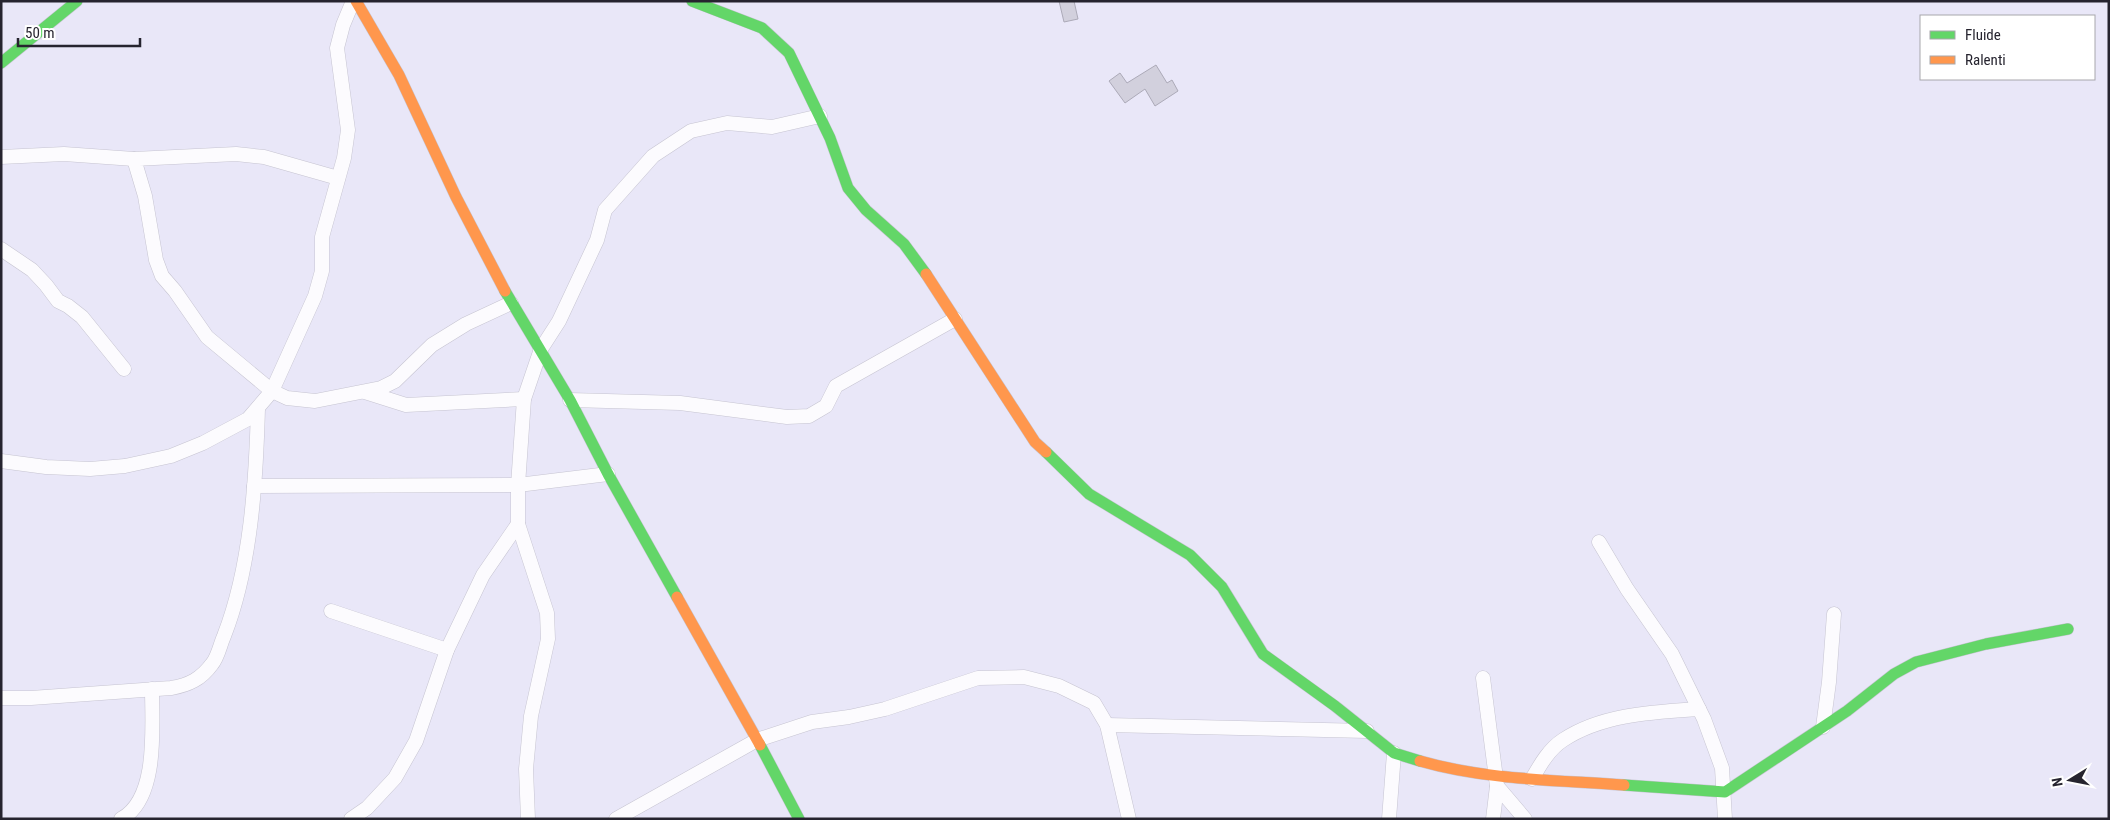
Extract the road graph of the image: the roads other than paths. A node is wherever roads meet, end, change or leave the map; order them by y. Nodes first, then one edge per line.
1 (77, 1) edge
2 (355, 1) edge
3 (692, 1) edge
4 (1, 63) edge
5 (820, 116) junction
6 (1, 157) edge
7 (134, 159) junction
8 (338, 178) junction
9 (1, 249) edge
10 (512, 303) junction
11 (955, 319) junction
12 (541, 349) junction
13 (124, 369) dead end
14 (272, 391) junction
15 (364, 392) junction
16 (524, 399) junction
17 (570, 400) junction
18 (258, 408) junction
19 (1, 461) edge
20 (608, 474) junction
21 (518, 485) junction
22 (254, 486) junction
23 (518, 524) junction
24 (1599, 542) dead end
25 (331, 611) dead end
26 (1834, 614) dead end
27 (2068, 629) dead end
28 (447, 650) junction
29 (1483, 678) dead end
30 (152, 689) junction
31 (1, 698) edge
32 (1699, 709) junction
33 (1106, 725) junction
34 (1823, 727) junction
35 (1367, 731) junction
36 (757, 740) junction
37 (1394, 754) junction
38 (1532, 779) junction
39 (1497, 781) junction
40 (1725, 792) junction
41 (121, 819) edge
42 (351, 819) edge
43 (528, 819) edge
44 (616, 819) edge
45 (799, 819) edge
46 (1130, 819) edge
47 (1389, 819) edge
48 (1493, 819) edge
49 (1525, 819) edge
50 (1725, 819) edge

1 - 4 main road
2 - 8 street
2 - 10 main road
3 - 5 main road
5 - 11 main road
5 - 12 street
6 - 7 street
7 - 8 street
7 - 14 street
8 - 14 street
9 - 13 street
10 - 12 main road
10 - 15 street
11 - 17 street
11 - 35 main road
12 - 16 street
12 - 17 main road
14 - 15 street
14 - 18 street
15 - 16 street
16 - 21 street
17 - 20 main road
18 - 19 street
18 - 22 street
20 - 21 street
20 - 36 main road
21 - 22 street
21 - 23 street
22 - 30 street
23 - 28 street
23 - 43 street
24 - 32 street
25 - 28 street
26 - 34 street
27 - 34 main road
28 - 42 street
29 - 39 street
30 - 31 street
30 - 41 street
32 - 38 street
32 - 40 street
33 - 35 street
33 - 36 street
33 - 46 street
34 - 40 main road
35 - 37 main road
36 - 44 street
36 - 45 main road
37 - 39 main road
37 - 47 street
38 - 39 main road
38 - 40 main road
39 - 48 street
39 - 49 street
40 - 50 street

